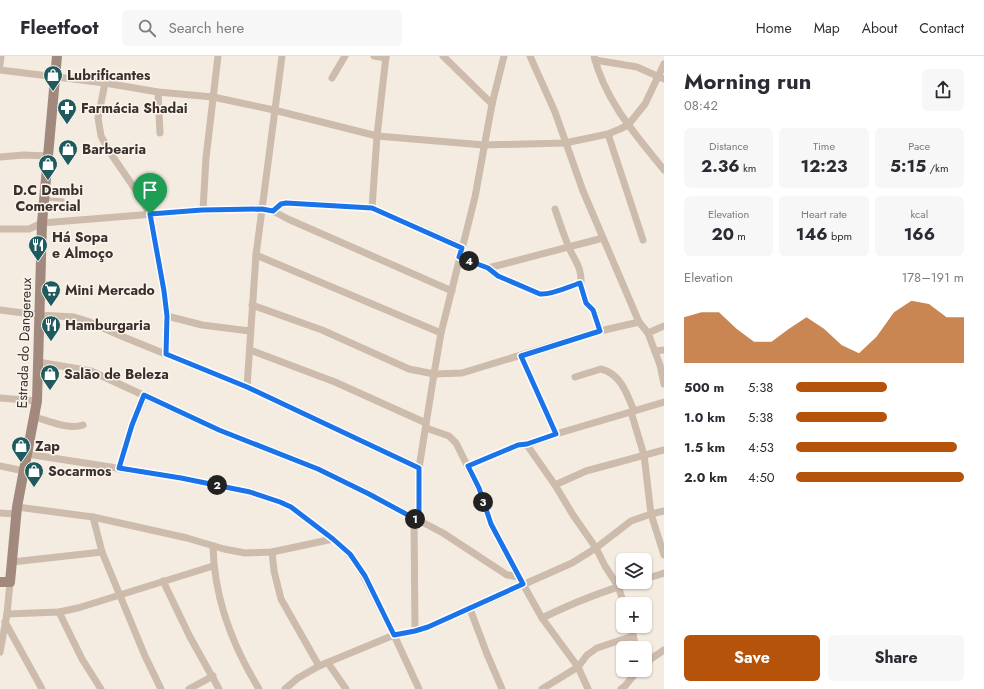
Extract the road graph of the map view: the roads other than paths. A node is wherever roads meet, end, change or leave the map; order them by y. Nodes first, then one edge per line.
1 (1, 56) edge
2 (57, 56) edge
3 (218, 56) edge
4 (282, 56) edge
5 (344, 56) edge
6 (374, 56) edge
7 (443, 56) edge
8 (504, 56) edge
9 (530, 56) edge
10 (386, 57) edge
11 (595, 58) edge
12 (664, 64) edge
13 (0, 65) edge
14 (0, 70) edge
15 (55, 77) junction
16 (332, 78) dead end
17 (661, 78) edge
18 (106, 83) junction
19 (158, 92) junction
20 (213, 97) junction
21 (492, 104) junction
22 (274, 110) junction
23 (628, 125) junction
24 (160, 133) dead end
25 (608, 134) junction
26 (377, 136) junction
27 (566, 143) junction
28 (484, 145) junction
29 (48, 156) junction
30 (0, 157) edge
31 (664, 170) edge
32 (44, 199) junction
33 (62, 200) dead end
34 (372, 208) junction
35 (262, 209) junction
36 (555, 209) dead end
37 (202, 210) junction
38 (273, 211) junction
39 (150, 214) junction
40 (42, 223) junction
41 (0, 229) edge
42 (603, 238) junction
43 (643, 240) dead end
44 (568, 247) junction
45 (462, 248) junction
46 (256, 255) junction
47 (459, 257) junction
48 (488, 268) junction
49 (452, 291) junction
50 (252, 305) junction
51 (0, 310) edge
52 (39, 315) junction
53 (167, 316) junction
54 (639, 322) junction
55 (664, 326) edge
56 (250, 332) junction
57 (442, 333) junction
58 (648, 333) junction
59 (250, 350) junction
60 (664, 350) edge
61 (655, 351) junction
62 (166, 354) junction
63 (521, 356) junction
64 (664, 358) edge
65 (38, 362) junction
66 (660, 365) junction
67 (434, 374) junction
68 (575, 377) dead end
69 (664, 384) edge
70 (247, 387) junction
71 (144, 395) junction
72 (0, 398) edge
73 (37, 401) junction
74 (664, 402) edge
75 (632, 412) junction
76 (35, 417) junction
77 (83, 425) dead end
78 (426, 425) junction
79 (556, 434) junction
80 (527, 444) junction
81 (664, 450) edge
82 (27, 454) junction
83 (644, 455) junction
84 (0, 466) edge
85 (468, 466) junction
86 (119, 468) junction
87 (419, 468) junction
88 (24, 471) junction
89 (555, 485) junction
90 (17, 511) junction
91 (664, 512) edge
92 (0, 513) edge
93 (651, 514) junction
94 (93, 517) junction
95 (416, 520) junction
96 (333, 539) junction
97 (213, 546) junction
98 (596, 548) junction
99 (102, 552) junction
100 (272, 552) junction
101 (664, 556) edge
102 (12, 562) junction
103 (213, 566) junction
104 (664, 573) edge
105 (652, 577) edge
106 (164, 581) junction
107 (521, 581) junction
108 (5, 582) edge
109 (616, 583) edge
110 (616, 587) edge
111 (119, 595) junction
112 (470, 609) junction
113 (59, 612) junction
114 (6, 618) junction
115 (542, 618) junction
116 (415, 631) junction
117 (632, 633) edge
118 (394, 635) junction
119 (633, 636) junction
120 (634, 641) edge
121 (664, 650) edge
122 (0, 652) edge
123 (652, 658) edge
124 (328, 663) junction
125 (319, 666) junction
126 (578, 667) junction
127 (213, 676) junction
128 (633, 677) edge
129 (625, 688) edge
130 (42, 689) edge
131 (101, 689) edge
132 (161, 689) edge
133 (189, 689) edge
134 (219, 689) edge
135 (259, 689) edge
136 (285, 689) edge
137 (346, 689) edge
138 (419, 689) edge
139 (502, 689) edge
140 (542, 689) edge
141 (588, 689) edge

1 - 13 street
2 - 15 main road, Estrada do Dangereux
3 - 20 street
4 - 22 street
5 - 16 street
6 - 10 street
7 - 21 street
8 - 21 street
9 - 27 street
10 - 26 street
11 - 17 street
11 - 23 street
12 - 17 street
14 - 15 street
15 - 18 street
15 - 29 main road, Estrada do Dangereux
17 - 23 street
18 - 19 street
18 - 39 street
19 - 20 street
19 - 24 street
20 - 22 street
20 - 37 street
21 - 28 street
22 - 26 street
22 - 35 street
23 - 25 street
23 - 31 street
25 - 27 street
25 - 43 street
26 - 28 street
26 - 34 street
27 - 28 street
27 - 42 street
28 - 45 street
29 - 30 street
29 - 32 main road, Estrada do Dangereux
32 - 33 lane
32 - 40 main road, Estrada do Dangereux
34 - 38 street
34 - 45 street
35 - 37 street
35 - 38 street
35 - 46 street
36 - 44 street
37 - 39 street
38 - 49 street
39 - 40 street
39 - 53 street
40 - 41 street
40 - 52 main road, Estrada do Dangereux
42 - 44 street
42 - 54 street
44 - 48 street
44 - 48 street
45 - 47 street
46 - 50 street
46 - 57 street
47 - 48 street
47 - 49 street
49 - 57 street
50 - 56 street
50 - 67 street
51 - 52 street
52 - 62 street
52 - 65 main road, Estrada do Dangereux
53 - 56 street
53 - 62 street
54 - 58 street
54 - 63 street
55 - 58 street
56 - 59 street
57 - 67 street
58 - 61 street
59 - 70 street
59 - 78 street
60 - 61 street
61 - 66 street
62 - 70 street
63 - 67 street
63 - 79 street
64 - 66 street
65 - 71 street
65 - 73 main road, Estrada do Dangereux
66 - 69 street
67 - 78 street
68 - 75 street
70 - 87 street
71 - 86 street
71 - 95 street
72 - 73 street
73 - 76 main road, Estrada do Dangereux
74 - 75 street
75 - 79 street
75 - 83 street
76 - 77 street
76 - 82 main road, Estrada do Dangereux
78 - 85 street
78 - 87 street
79 - 80 street
80 - 85 street
80 - 89 street
81 - 83 street
82 - 86 street
82 - 88 main road, Estrada do Dangereux
83 - 89 street
83 - 93 street
84 - 88 street
85 - 107 street
86 - 96 street
87 - 95 street
88 - 90 main road, Estrada do Dangereux
89 - 98 street
90 - 92 street
90 - 94 street
90 - 102 main road, Estrada do Dangereux
91 - 93 street
93 - 98 street
93 - 101 street
94 - 97 street
94 - 99 street
95 - 107 street
95 - 116 street
96 - 100 street
96 - 118 street
97 - 100 street
97 - 103 street
98 - 107 street
98 - 109 street
99 - 102 street
99 - 111 street
100 - 125 street
102 - 108 main road, Estrada do Dangereux
103 - 106 street
103 - 135 street
104 - 105 street
106 - 111 street
106 - 127 street
107 - 112 street
107 - 115 street
108 - 114 street
110 - 115 street
111 - 113 street
111 - 132 street
112 - 116 street
112 - 139 street
113 - 114 street
113 - 131 street
114 - 122 street
114 - 130 street
115 - 126 street
116 - 118 street
117 - 119 street
118 - 124 street
118 - 138 street
119 - 120 street
119 - 126 street
121 - 123 street
124 - 125 street
124 - 137 street
125 - 136 street
126 - 140 street
126 - 141 street
127 - 133 street
127 - 134 street
128 - 129 street

